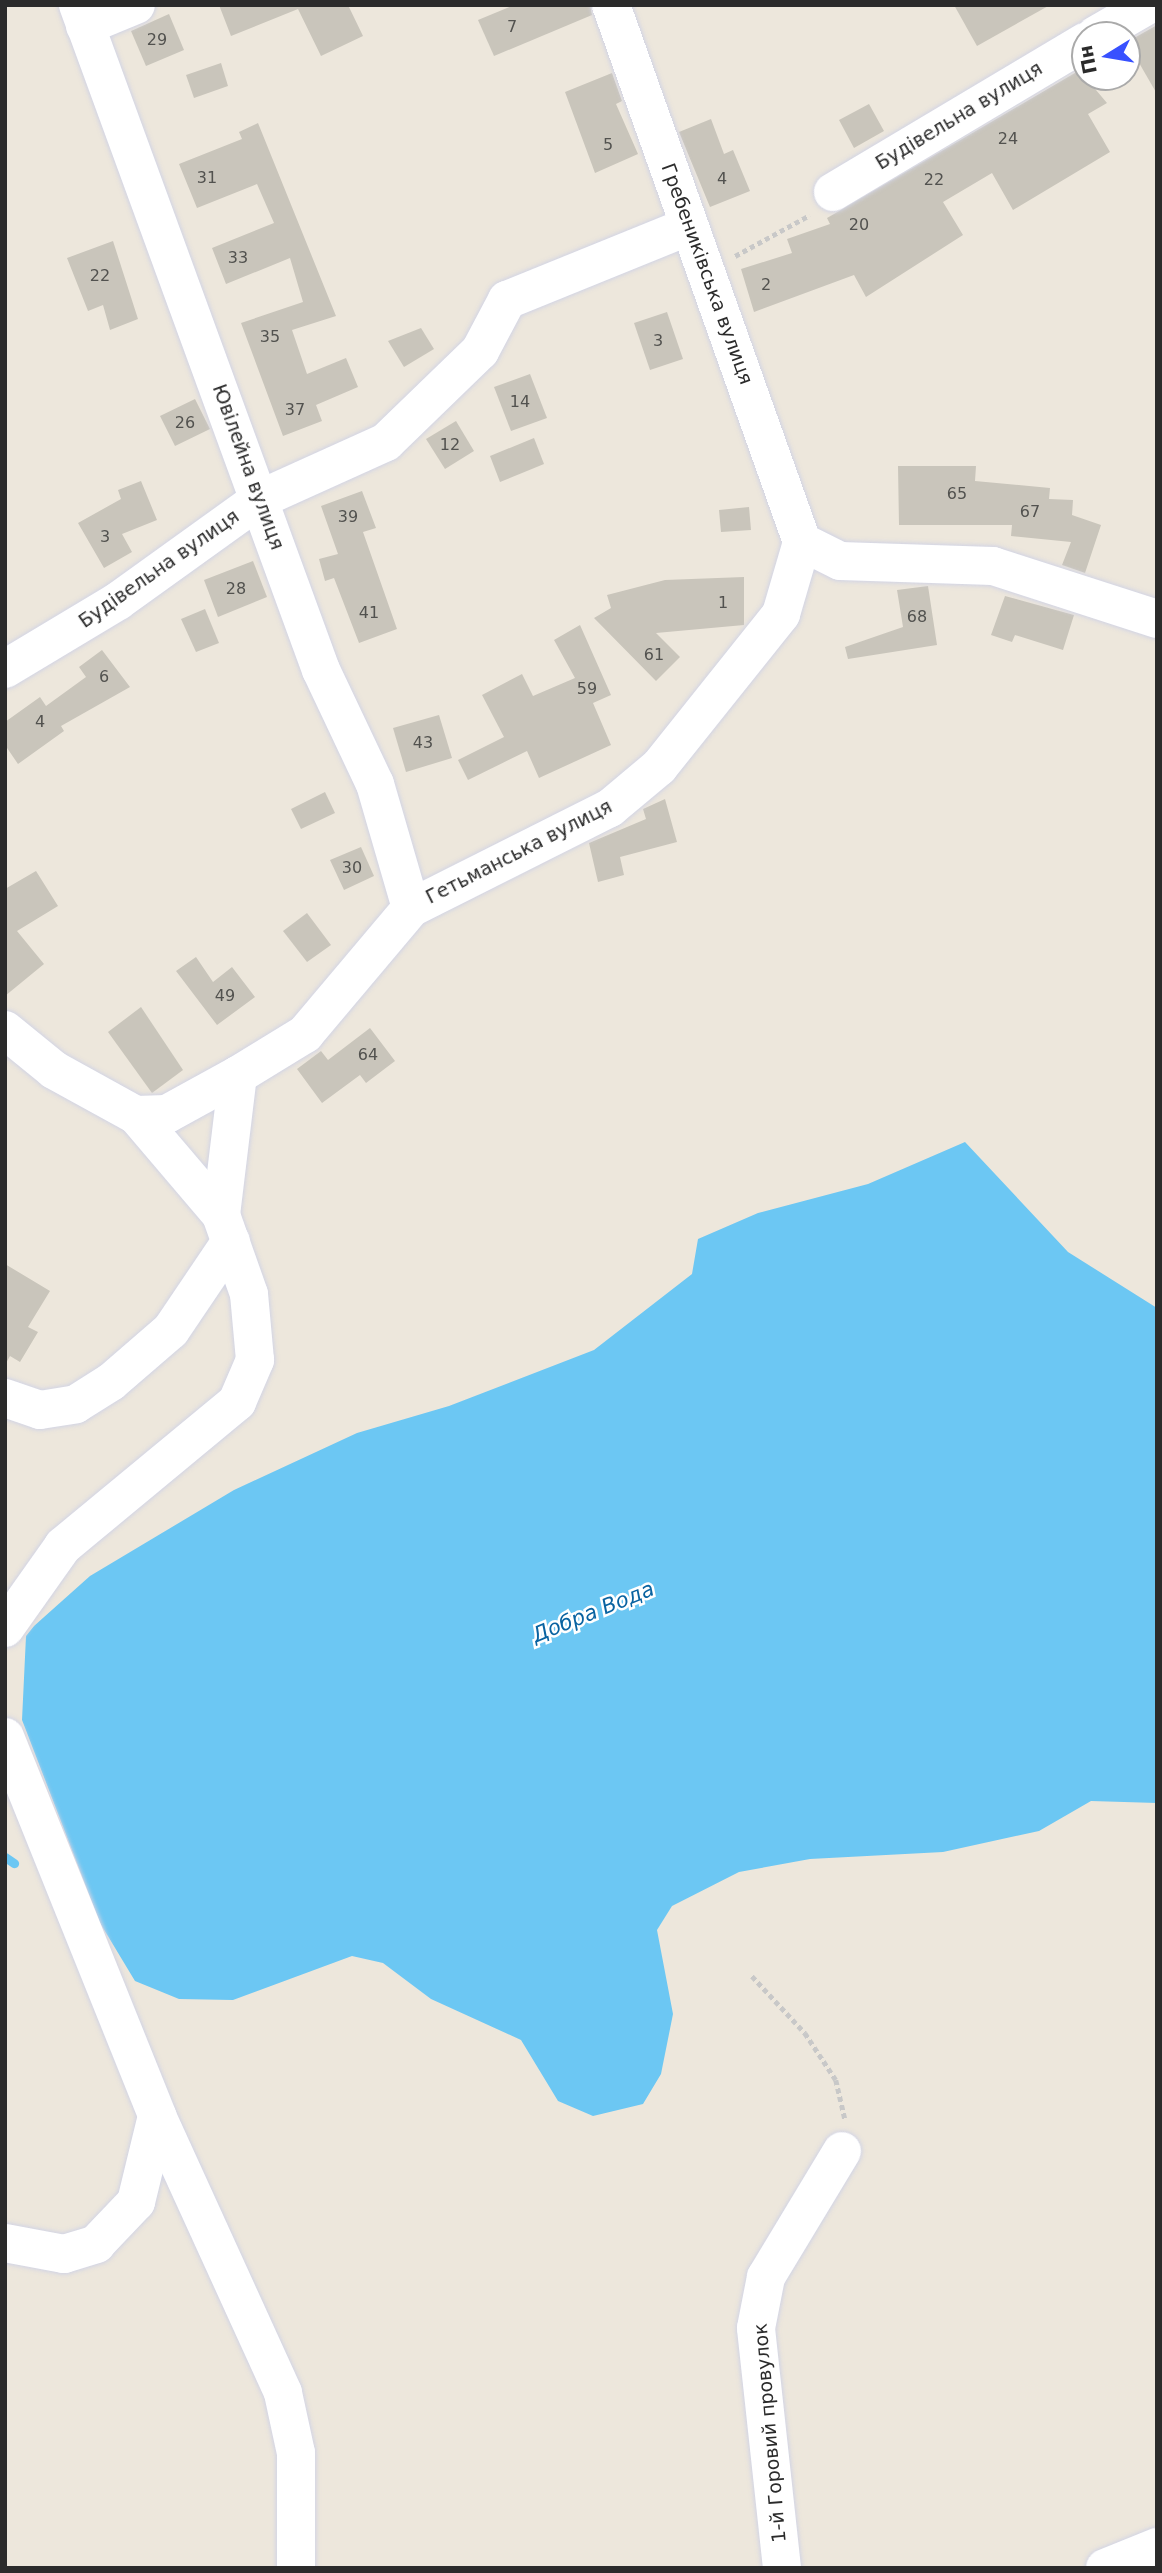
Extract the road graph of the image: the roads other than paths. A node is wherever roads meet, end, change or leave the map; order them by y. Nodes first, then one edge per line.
1 (136, 5) edge
2 (611, 5) edge
3 (1148, 5) edge
4 (82, 15) edge
5 (1120, 21) edge
6 (1071, 50) edge
7 (832, 192) road end
8 (689, 226) junction
9 (260, 499) junction
10 (802, 542) junction
11 (1157, 619) edge
12 (5, 670) edge
13 (411, 908) junction
14 (5, 1030) edge
15 (238, 1075) junction
16 (136, 1115) junction
17 (226, 1228) junction
18 (5, 1398) edge
19 (5, 1628) edge
20 (5, 1737) edge
21 (156, 2116) junction
22 (842, 2151) road end
23 (5, 2243) edge
24 (1157, 2547) edge
25 (296, 2568) edge
26 (782, 2568) edge
27 (1105, 2568) edge

1 - 4 street, Ювілейна вулиця
2 - 8 street, Гребениківська вулиця
3 - 5 street
4 - 9 street, Ювілейна вулиця
6 - 7 street, Будівельна вулиця
8 - 9 street, Будівельна вулиця
8 - 10 street, Гребениківська вулиця
9 - 12 street, Будівельна вулиця
9 - 13 street, Ювілейна вулиця
10 - 11 street
10 - 13 street, Гетьманська вулиця
13 - 15 street, Гетьманська вулиця
14 - 16 street
15 - 16 street, Гетьманська вулиця
15 - 17 street
16 - 17 street
17 - 18 street
17 - 19 street
20 - 21 street
21 - 23 street
21 - 25 street
22 - 26 street, 1-й Горовий провулок
24 - 27 street

